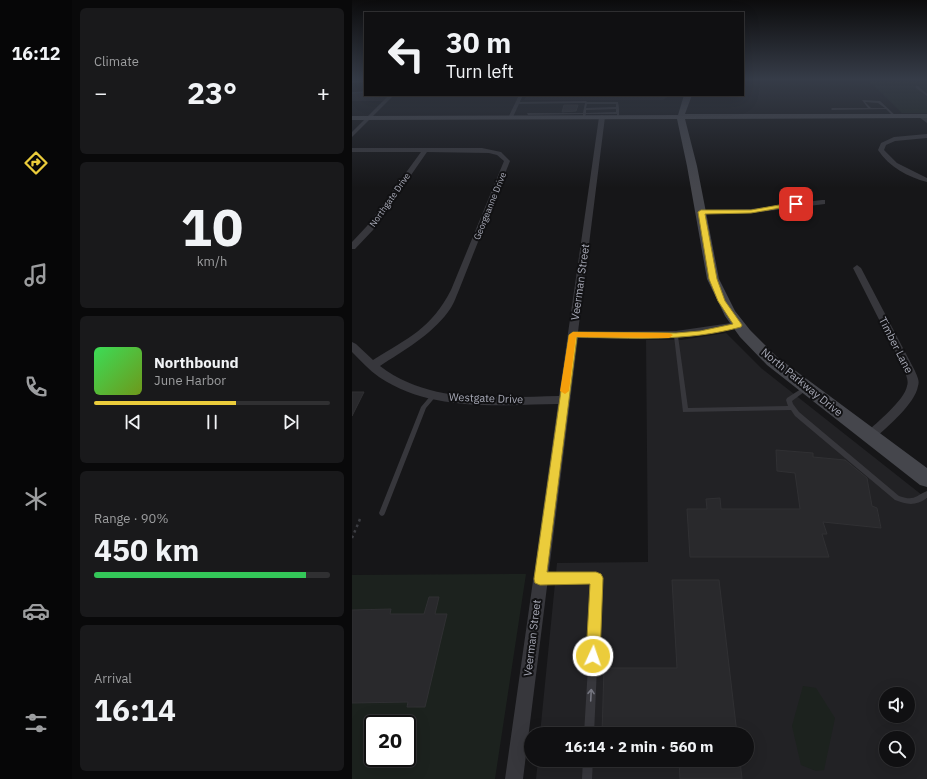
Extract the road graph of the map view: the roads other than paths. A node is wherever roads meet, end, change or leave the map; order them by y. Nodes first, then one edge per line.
1 (373, 115) edge
2 (519, 115) edge
3 (566, 115) edge
4 (595, 115) edge
5 (601, 115) edge
6 (625, 115) edge
7 (667, 115) edge
8 (679, 115) edge
9 (692, 115) edge
10 (704, 115) edge
11 (809, 115) edge
12 (901, 115) edge
13 (584, 116) joint
14 (510, 117) joint
15 (659, 117) junction
16 (686, 117) junction
17 (712, 117) junction
18 (352, 118) edge
19 (370, 118) junction
20 (925, 118) edge
21 (352, 135) edge
22 (927, 136) edge
23 (352, 150) edge
24 (425, 150) junction
25 (508, 151) dead end
26 (500, 154) junction
27 (927, 180) edge
28 (822, 202) dead end
29 (701, 212) junction
30 (352, 247) edge
31 (857, 268) dead end
32 (738, 325) junction
33 (573, 335) junction
34 (676, 336) junction
35 (352, 346) edge
36 (372, 366) junction
37 (806, 388) junction
38 (434, 395) junction
39 (563, 400) junction
40 (792, 408) junction
41 (870, 436) junction
42 (927, 479) edge
43 (927, 494) edge
44 (382, 513) dead end
45 (540, 579) junction
46 (589, 727) edge
47 (588, 767) edge
48 (514, 779) edge
49 (587, 779) edge

1 - 19 street
2 - 14 main road
3 - 13 main road
4 - 13 main road
5 - 33 street, Veerman Street
6 - 15 main road
7 - 15 main road
8 - 16 main road
9 - 16 main road
10 - 17 main road
11 - 17 main road
12 - 20 main road
14 - 19 main road
15 - 16 main road
16 - 17 main road
16 - 29 main road, North Parkway Drive
18 - 19 main road
19 - 21 street
22 - 27 street
23 - 24 street
24 - 26 street
24 - 30 street, Northgate Drive
25 - 26 street
26 - 36 street, Georgeanne Drive
28 - 29 street
29 - 32 main road, North Parkway Drive
31 - 41 street, Timber Lane
32 - 34 street
32 - 37 main road, North Parkway Drive
33 - 34 street
33 - 39 street, Veerman Street
34 - 40 lane
35 - 36 street, Westgate Drive
36 - 38 street, Westgate Drive
37 - 40 lane
37 - 41 main road, North Parkway Drive
38 - 39 street, Westgate Drive
38 - 44 lane
39 - 45 street, Veerman Street
40 - 43 lane
41 - 42 main road, North Parkway Drive
46 -> 45 lane
45 - 48 street, Veerman Street
47 - 49 lane

